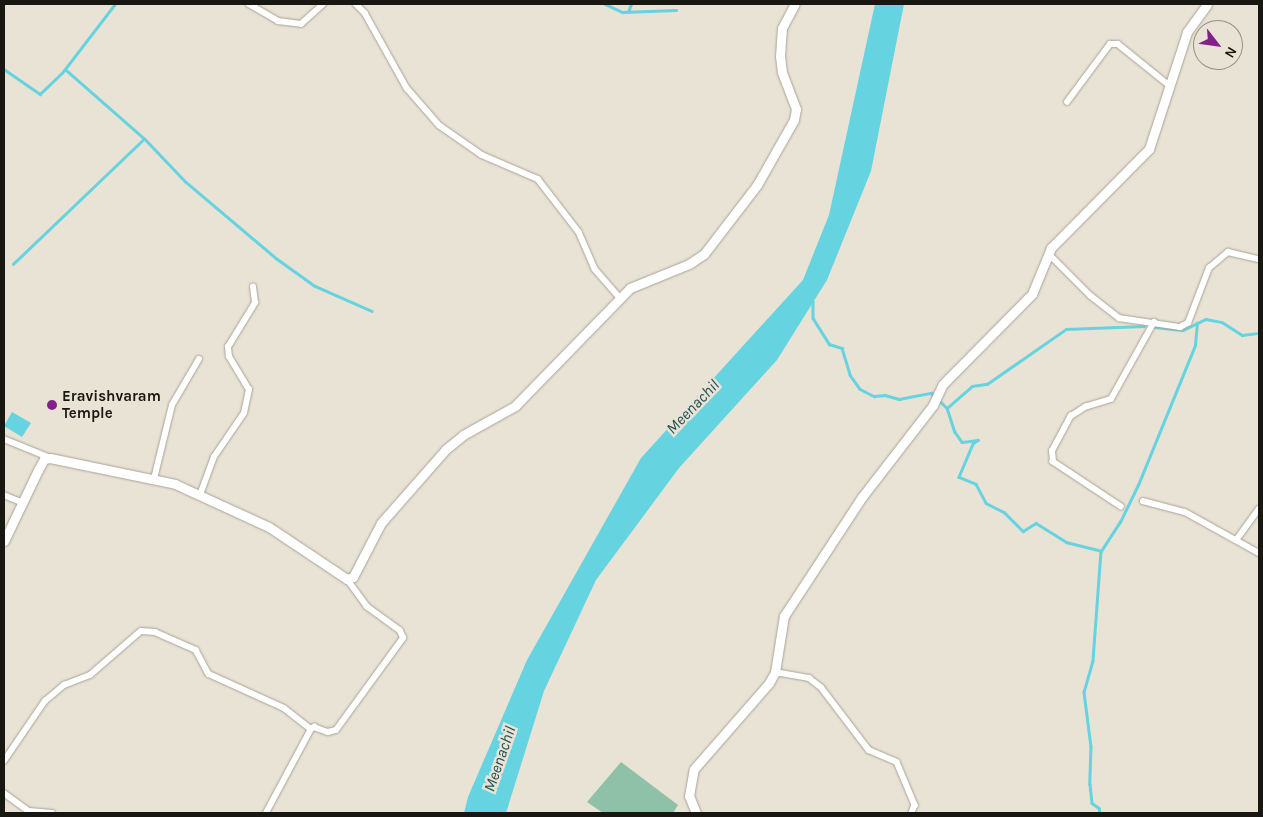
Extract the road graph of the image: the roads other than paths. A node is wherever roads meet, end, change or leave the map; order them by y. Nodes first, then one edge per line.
1 (249, 4) edge
2 (323, 4) edge
3 (356, 4) edge
4 (794, 4) edge
5 (1206, 4) edge
6 (1169, 85) junction
7 (1067, 102) dead end
8 (1049, 254) junction
9 (1259, 259) edge
10 (253, 287) dead end
11 (619, 297) junction
12 (1154, 322) junction
13 (199, 359) dead end
14 (4, 439) edge
15 (50, 458) junction
16 (154, 480) junction
17 (4, 495) edge
18 (200, 495) junction
19 (1143, 500) dead end
20 (24, 503) junction
21 (1121, 507) dead end
22 (1259, 509) edge
23 (1237, 539) junction
24 (4, 541) edge
25 (1259, 553) edge
26 (347, 579) junction
27 (775, 672) junction
28 (311, 730) junction
29 (4, 761) edge
30 (4, 793) edge
31 (52, 813) edge
32 (266, 813) edge
33 (696, 813) edge
34 (912, 813) edge

1 - 2 street
3 - 11 street
4 - 11 main road
5 - 6 main road
6 - 7 street
6 - 8 main road
8 - 12 street
8 - 27 main road
9 - 12 street
10 - 18 street
11 - 26 main road
12 - 21 street
13 - 16 street
14 - 15 street
15 - 16 main road
15 - 20 main road
16 - 18 main road
17 - 20 street
18 - 26 main road
19 - 23 street
20 - 24 main road
22 - 23 street
23 - 25 street
26 - 28 street
27 - 33 main road
27 - 34 street
28 - 29 street
28 - 32 street
30 - 31 street

